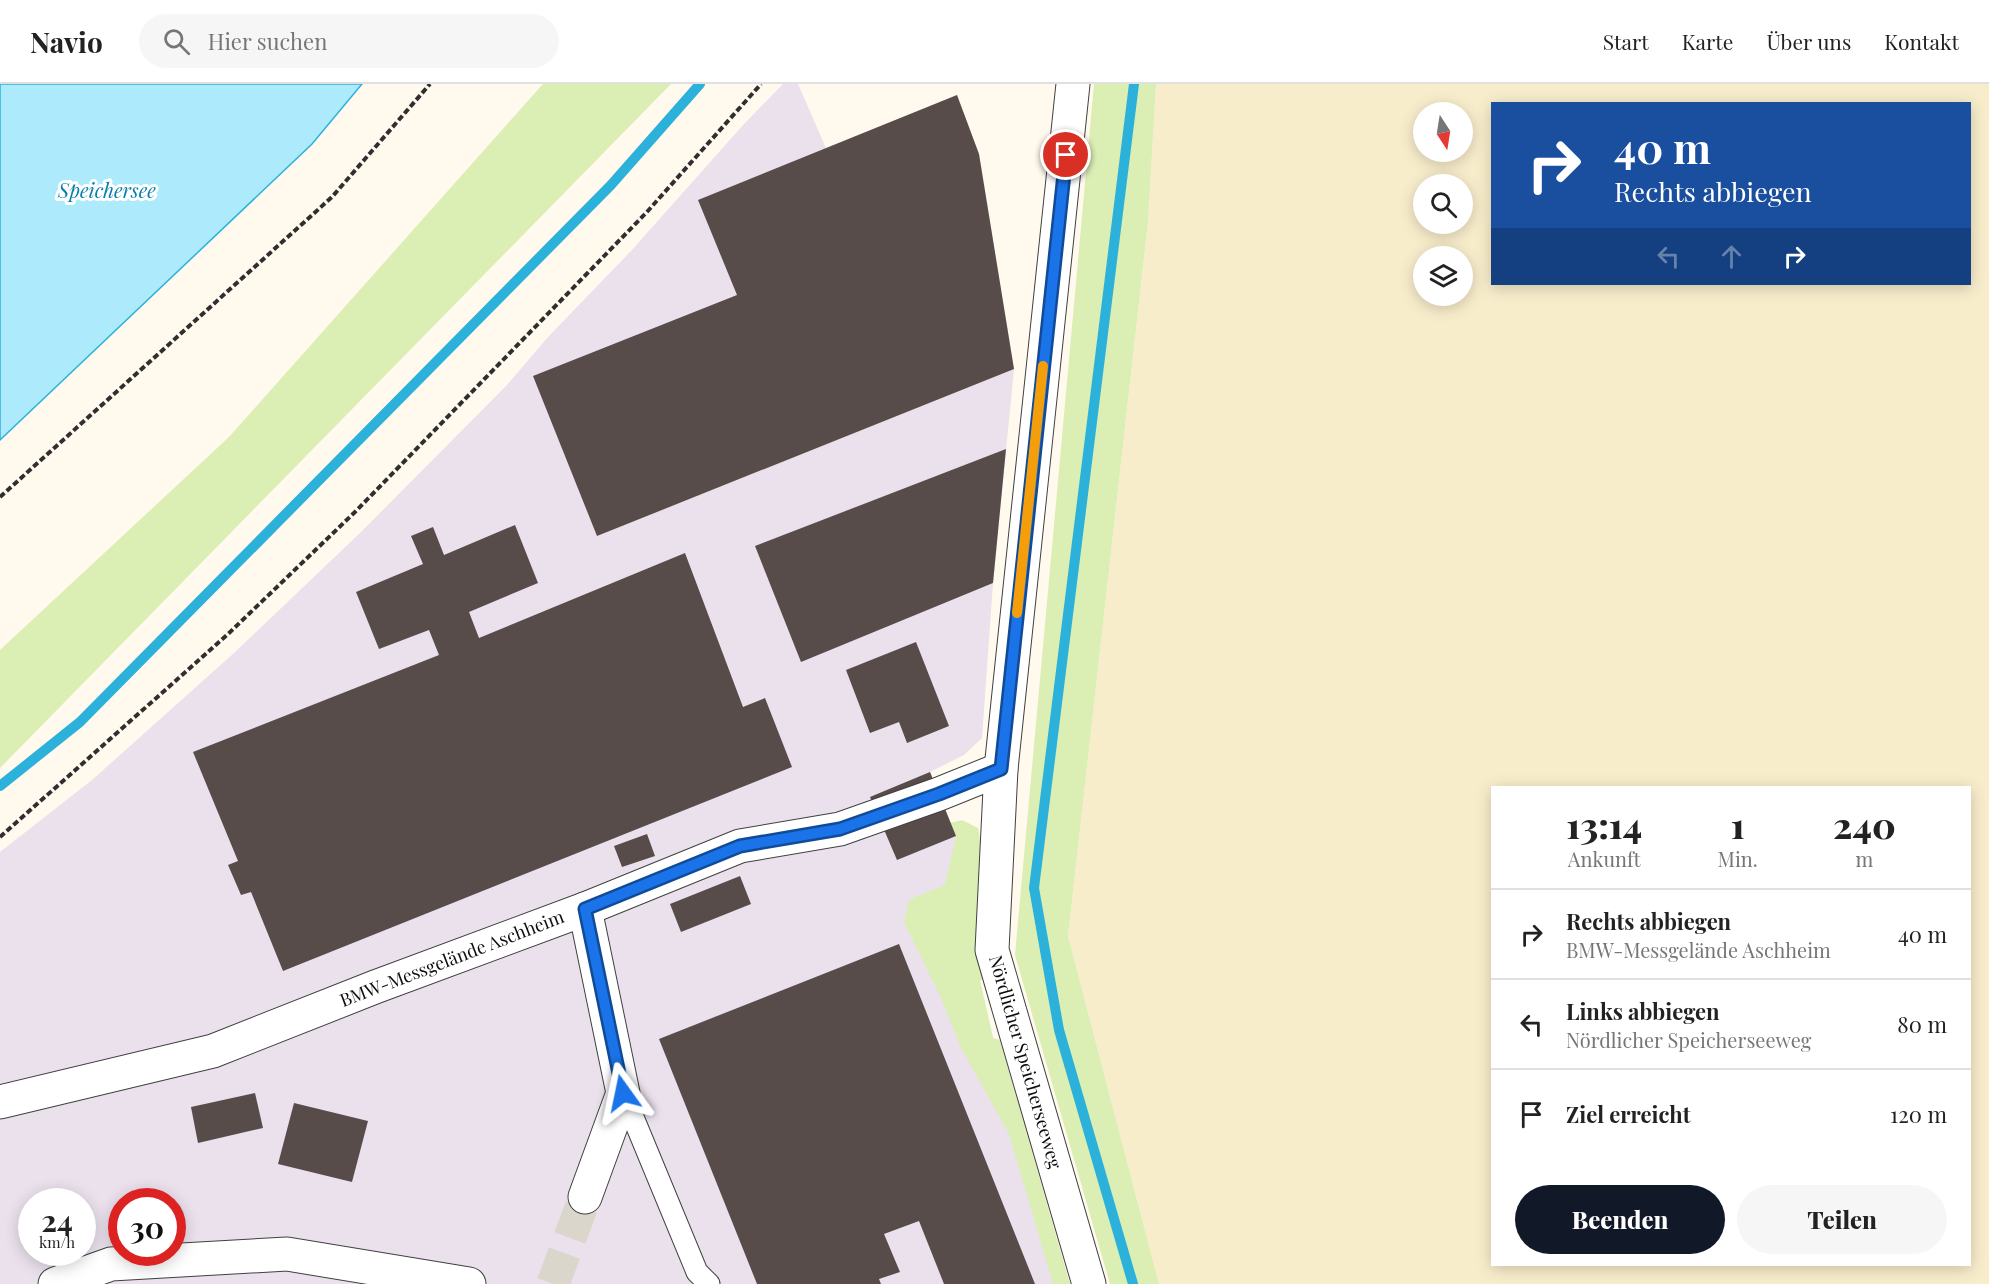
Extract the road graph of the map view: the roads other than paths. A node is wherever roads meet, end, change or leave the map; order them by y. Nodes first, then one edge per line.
1 (1073, 84) edge
2 (1001, 769) junction
3 (585, 909) junction
4 (623, 1093) junction
5 (0, 1102) edge
6 (585, 1197) tunnel mouth
7 (55, 1284) edge
8 (469, 1284) edge
9 (709, 1284) edge
10 (1089, 1284) edge

1 - 2 street, Nördlicher Speicherseeweg
2 - 3 street, BMW-Messgelände Aschheim
2 - 10 street, Nördlicher Speicherseeweg
3 - 4 street
3 - 5 street, BMW-Messgelände Aschheim
4 - 6 street
4 - 9 lane
7 - 8 street

